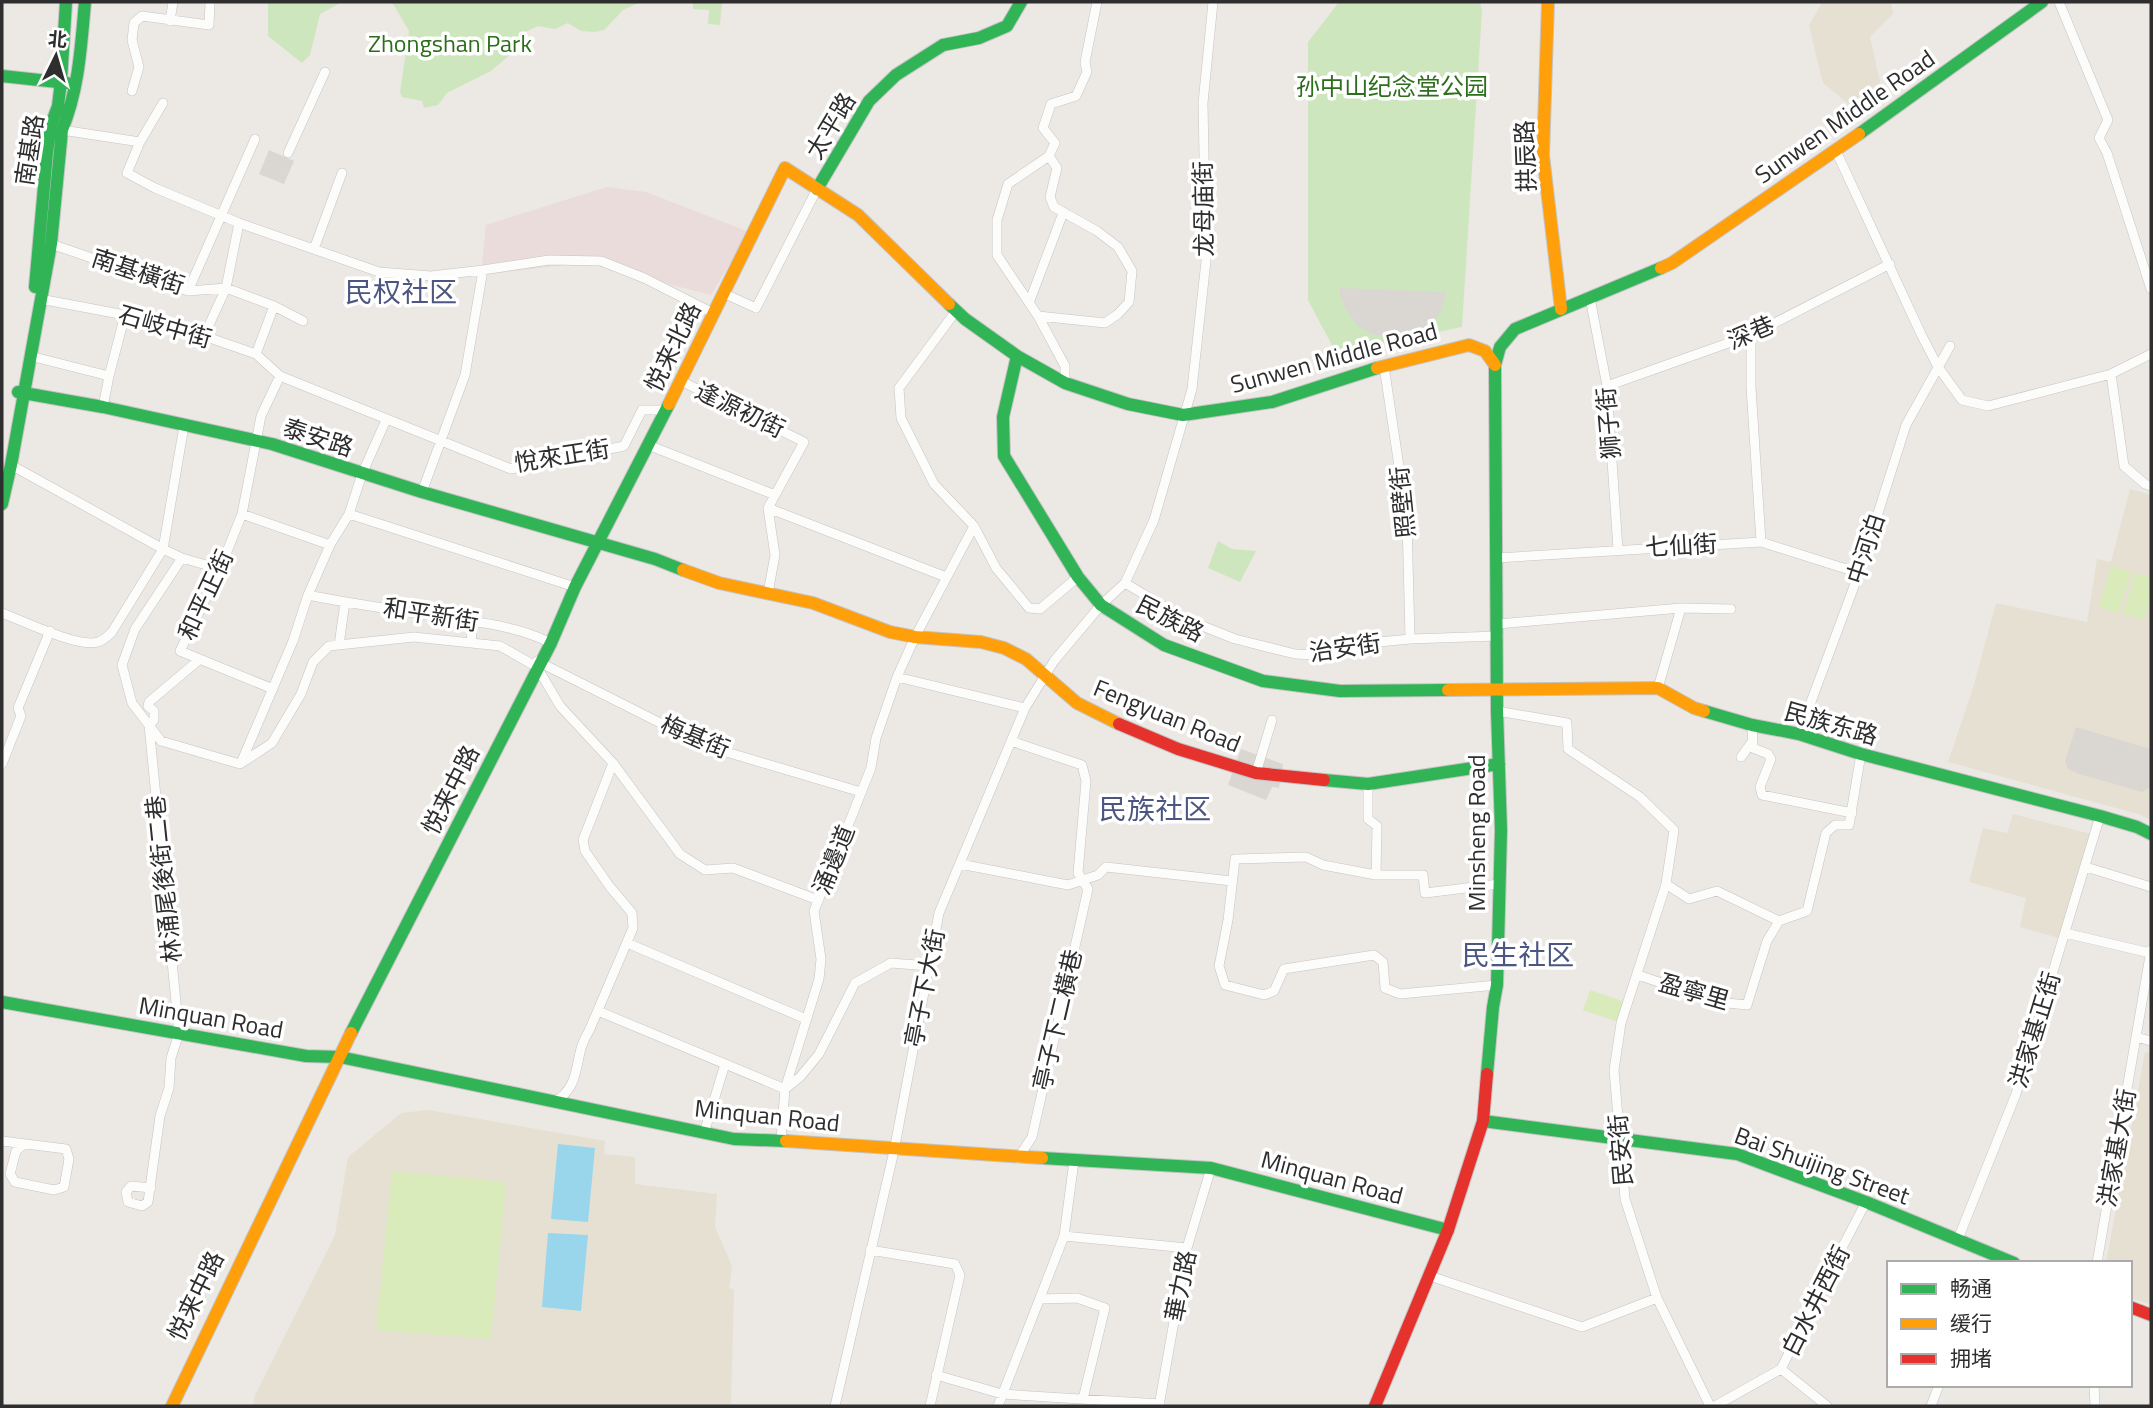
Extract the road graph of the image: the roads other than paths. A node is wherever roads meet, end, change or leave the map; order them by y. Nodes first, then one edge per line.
1 (66, 2) edge
2 (85, 2) edge
3 (173, 2) edge
4 (210, 2) edge
5 (1021, 2) edge
6 (1097, 2) edge
7 (1213, 2) edge
8 (1548, 2) edge
9 (2042, 2) edge
10 (2059, 2) edge
11 (170, 21) junction
12 (324, 72) dead end
13 (2, 76) edge
14 (61, 81) junction
15 (75, 85) junction
16 (132, 91) dead end
17 (163, 103) dead end
18 (62, 130) junction
19 (256, 139) dead end
20 (140, 142) junction
21 (1836, 151) junction
22 (288, 153) dead end
23 (1049, 156) junction
24 (785, 168) joint
25 (342, 173) dead end
26 (817, 189) junction
27 (1063, 213) junction
28 (221, 215) junction
29 (239, 223) junction
30 (51, 244) junction
31 (314, 249) junction
32 (1890, 264) junction
33 (483, 270) junction
34 (226, 288) junction
35 (2151, 289) edge
36 (188, 291) junction
37 (723, 293) junction
38 (1590, 298) junction
39 (40, 299) junction
40 (1029, 303) junction
41 (274, 306) junction
42 (1560, 309) junction
43 (956, 311) junction
44 (713, 313) junction
45 (125, 315) junction
46 (1038, 316) junction
47 (303, 321) dead end
48 (1751, 335) junction
49 (204, 336) junction
50 (1951, 346) dead end
51 (256, 354) junction
52 (2151, 354) edge
53 (30, 356) junction
54 (1017, 356) junction
55 (1495, 365) junction
56 (1384, 366) junction
57 (1938, 367) junction
58 (2111, 374) junction
59 (109, 376) junction
60 (279, 376) junction
61 (681, 381) junction
62 (1065, 383) junction
63 (1607, 386) junction
64 (21, 393) junction
65 (103, 407) junction
66 (666, 410) junction
67 (1183, 415) junction
68 (386, 420) junction
69 (184, 426) junction
70 (442, 440) junction
71 (256, 442) junction
72 (648, 445) junction
73 (11, 465) junction
74 (362, 474) junction
75 (2, 477) edge
76 (2151, 486) edge
77 (422, 492) junction
78 (775, 495) junction
79 (2, 504) edge
80 (768, 508) junction
81 (242, 514) junction
82 (349, 514) junction
83 (974, 526) junction
84 (1760, 542) junction
85 (599, 543) junction
86 (330, 545) junction
87 (163, 549) junction
88 (1618, 550) junction
89 (182, 558) junction
90 (1497, 558) junction
91 (220, 569) junction
92 (1859, 573) junction
93 (946, 577) junction
94 (1078, 577) junction
95 (1125, 583) junction
96 (575, 587) junction
97 (768, 593) junction
98 (308, 595) junction
99 (345, 602) junction
100 (1101, 604) junction
101 (1681, 608) junction
102 (1731, 609) dead end
103 (2, 613) edge
104 (473, 621) junction
105 (1498, 630) junction
106 (50, 631) junction
107 (915, 638) junction
108 (1410, 639) junction
109 (471, 643) junction
110 (551, 643) junction
111 (338, 645) junction
112 (200, 659) junction
113 (538, 664) junction
114 (1043, 676) junction
115 (897, 677) junction
116 (1498, 688) junction
117 (1658, 688) junction
118 (273, 689) junction
119 (1025, 708) junction
120 (1497, 710) junction
121 (1272, 720) dead end
122 (149, 725) junction
123 (1752, 725) junction
124 (1799, 734) junction
125 (1012, 741) junction
126 (1752, 742) junction
127 (1861, 754) junction
128 (1741, 757) dead end
129 (613, 763) junction
130 (2, 764) edge
131 (240, 764) junction
132 (1499, 764) junction
133 (1256, 773) junction
134 (1368, 784) junction
135 (861, 792) junction
136 (1852, 813) junction
137 (2100, 816) junction
138 (2151, 834) edge
139 (960, 864) junction
140 (2086, 867) junction
141 (1376, 875) junction
142 (1082, 880) junction
143 (1232, 881) junction
144 (1499, 884) junction
145 (1666, 884) junction
146 (2151, 887) edge
147 (818, 900) junction
148 (1779, 922) junction
149 (2065, 933) junction
150 (627, 943) junction
151 (2151, 951) edge
152 (929, 966) junction
153 (1637, 975) junction
154 (1497, 985) junction
155 (2, 1002) edge
156 (598, 1011) junction
157 (806, 1019) junction
158 (179, 1033) junction
159 (2136, 1037) junction
160 (2151, 1041) edge
161 (338, 1056) junction
162 (726, 1064) junction
163 (785, 1089) junction
164 (554, 1102) junction
165 (1483, 1121) junction
166 (704, 1133) junction
167 (1619, 1139) junction
168 (781, 1140) junction
169 (2, 1141) edge
170 (24, 1144) junction
171 (894, 1151) junction
172 (1018, 1158) junction
173 (1074, 1161) junction
174 (1211, 1168) junction
175 (151, 1188) junction
176 (1866, 1202) junction
177 (1448, 1230) junction
178 (1064, 1236) junction
179 (1958, 1239) junction
180 (1187, 1248) junction
181 (870, 1250) junction
182 (1991, 1259) edge
183 (2097, 1261) edge
184 (1430, 1276) junction
185 (1657, 1298) junction
186 (1040, 1299) junction
187 (2132, 1308) edge
188 (2151, 1315) edge
189 (1781, 1370) junction
190 (936, 1376) junction
191 (1939, 1387) edge
192 (2094, 1387) edge
193 (1002, 1394) junction
194 (1083, 1399) junction
195 (1095, 1403) edge
196 (1160, 1405) edge
197 (166, 1406) edge
198 (172, 1406) edge
199 (835, 1406) edge
200 (930, 1406) edge
201 (998, 1406) edge
202 (1375, 1406) edge
203 (1713, 1406) edge
204 (1827, 1406) edge
205 (1931, 1406) edge
206 (2095, 1406) edge

1 - 14 street, 南基路
2 - 15 street, 南基路
3 - 11 street
4 - 11 street
5 - 26 street, 太平路
6 - 23 street
7 - 67 street, 龙母庙街
8 - 42 street, 拱辰路
9 - 21 street, Sunwen Middle Road
10 - 35 street
11 - 16 street
12 - 22 street
13 - 14 street
14 - 15 street
14 - 64 street, 南基路
15 - 18 street, 南基路
17 - 20 street
18 - 20 street
18 - 30 street, 南基路
19 - 28 street
20 - 28 street
21 - 32 street
21 - 38 street, Sunwen Middle Road
23 - 27 street
23 - 40 street
24 - 26 street, Sunwen Middle Road
24 - 37 street, 悦来北路
25 - 31 street
26 - 37 street
26 - 43 street, Sunwen Middle Road
27 - 40 street
27 - 46 street
28 - 29 street
28 - 36 street
29 - 31 street
29 - 34 street
30 - 36 street, 南基橫街
30 - 39 street, 南基路
31 - 33 street
32 - 48 street, 深巷
32 - 57 street
33 - 44 street
33 - 70 street
34 - 36 street, 南基橫街
34 - 41 street, 南基橫街
34 - 49 street
37 - 44 street, 悦来北路
38 - 42 street, Sunwen Middle Road
38 - 63 street, 狮子街
39 - 45 street, 石岐中街
39 - 53 street, 南基路
40 - 46 street
41 - 47 street, 南基橫街
41 - 51 street
42 - 55 street, Sunwen Middle Road
43 - 54 street, Sunwen Middle Road
43 - 83 street
44 - 61 street, 悦来北路
45 - 49 street, 石岐中街
45 - 59 street
46 - 62 street
48 - 63 street, 深巷
48 - 84 street
49 - 51 street, 石岐中街
50 - 57 street, 中河泊
51 - 60 street, 石岐中街
52 - 58 street
53 - 59 street
53 - 64 street, 南基路
54 - 62 street, Sunwen Middle Road
54 - 94 street, 民族路
55 - 56 street, Sunwen Middle Road
55 - 90 street, Minsheng Road
56 - 67 street, Sunwen Middle Road
56 - 108 street, 照壁街
57 - 58 street
57 - 92 street, 中河泊
58 - 76 street
59 - 65 street
60 - 68 street
60 - 71 street, 和平正街
61 - 66 street, 悦来北路
61 - 78 street, 逢源初街
62 - 67 street, Sunwen Middle Road
63 - 88 street, 狮子街
64 - 65 street, 泰安路
64 - 73 street
64 - 75 street
65 - 69 street, 泰安路
66 - 70 street, 悅來正街
66 - 72 street, 悦来北路
67 - 95 street, 龙母庙街
68 - 70 street
68 - 74 street
69 - 71 street, 泰安路
69 - 87 street
70 - 77 street
71 - 74 street, 泰安路
71 - 81 street, 和平正街
72 - 78 street
72 - 85 street, 悦来北路
73 - 79 street
73 - 87 street
74 - 77 street, 泰安路
74 - 82 street
77 - 85 street, 泰安路
78 - 80 street, 逢源初街
80 - 93 street
80 - 97 street
81 - 86 street
81 - 91 street, 和平正街
82 - 86 street
82 - 96 street
83 - 93 street, 涌邊道
83 - 94 street
84 - 88 street, 七仙街
84 - 92 street, 七仙街
85 - 96 street, 悦来中路
85 - 97 street, Fengyuan Road
86 - 98 street
87 - 89 street
87 - 106 street
88 - 90 street, 七仙街
89 - 91 street
89 - 122 street
90 - 105 street, Minsheng Road
91 - 112 street, 和平正街
92 - 124 street, 中河泊
93 - 107 street, 涌邊道
94 - 100 street, 民族路
95 - 100 street, 亭子下大街
95 - 108 street, 治安街
96 - 110 street, 悦来中路
97 - 107 street, Fengyuan Road
98 - 99 street, 和平新街
98 - 118 street
99 - 104 street, 和平新街
99 - 111 street
100 - 114 street, 亭子下大街
100 - 116 street, 民族路
101 - 102 street, 治安街
101 - 105 street, 治安街
101 - 117 street
103 - 106 street
104 - 109 street
104 - 110 street, 和平新街
105 - 108 street, 治安街
105 - 116 street, Minsheng Road
106 - 130 street
107 - 114 street, Fengyuan Road
107 - 115 street, 涌邊道
109 - 111 street, 梅基街
109 - 113 street, 梅基街
110 - 113 street, 悦来中路
111 - 131 street
112 - 118 street, 和平正街
112 - 122 street
113 - 129 street
113 - 135 street, 梅基街
113 - 161 street, 悦来中路
114 - 119 street, 亭子下大街
114 - 133 street, Fengyuan Road
115 - 119 street
115 - 135 street, 涌邊道
116 - 117 street, 民族东路
116 - 120 street, Minsheng Road
117 - 123 street, 民族东路
118 - 131 street
119 - 125 street, 亭子下大街
120 - 132 street, Minsheng Road
120 - 145 street, 民安街
121 - 133 street
122 - 131 street
122 - 158 street, 林涌尾後街二巷
123 - 124 street, 民族东路
123 - 126 street
124 - 127 street, 民族东路
125 - 139 street, 亭子下大街
125 - 142 street, 亭子下二橫巷
126 - 128 street
126 - 136 street
127 - 136 street
127 - 137 street, 民族东路
129 - 147 street
129 - 150 street
132 - 134 street, Fengyuan Road
132 - 144 street, Minsheng Road
133 - 134 street, Fengyuan Road
134 - 141 street
135 - 147 street, 涌邊道
136 - 148 street
137 - 138 street, 民族东路
137 - 140 street, 洪家基正街
139 - 142 street
139 - 152 street, 亭子下大街
140 - 146 street
140 - 149 street, 洪家基正街
141 - 143 street
141 - 144 street
142 - 143 street
142 - 172 street, 亭子下二橫巷
143 - 154 street
144 - 154 street, Minsheng Road
145 - 148 street
145 - 153 street, 民安街
147 - 157 street, 涌邊道
148 - 153 street, 盈寧里
149 - 151 street
149 - 179 street, 洪家基正街
150 - 156 street
150 - 157 street
151 - 159 street, 洪家基大街
152 - 163 street
152 - 171 street, 亭子下大街
153 - 167 street, 民安街
154 - 165 street, Minsheng Road
155 - 158 street, Minquan Road
156 - 162 street
156 - 164 street
157 - 163 street, 涌邊道
158 - 161 street, Minquan Road
158 - 175 street, 林涌尾後街二巷
159 - 160 street
159 - 183 street, 洪家基大街
161 - 164 street, Minquan Road
161 - 197 street, 悦来中路
161 - 198 street, 悦来中路
162 - 163 street
162 - 166 street
163 - 168 street, 涌邊道
164 - 166 street, Minquan Road
165 - 167 street, Bai Shuijing Street
165 - 177 street, Minsheng Road
166 - 168 street, Minquan Road
167 - 176 street, Bai Shuijing Street
167 - 185 street, 民安街
168 - 171 street, Minquan Road
169 - 170 street
170 - 170 street
171 - 172 street, Minquan Road
171 - 181 street, 亭子下大街
172 - 173 street, Minquan Road
173 - 174 street, Minquan Road
173 - 178 street
174 - 177 street, Minquan Road
174 - 180 street, 華力路
175 - 175 street, 林涌尾後街二巷
176 - 179 street, Bai Shuijing Street
176 - 189 street, 白水井西街
177 - 184 street, Minsheng Road
178 - 180 street
178 - 186 street
179 - 182 street, Bai Shuijing Street
180 - 196 street, 華力路
181 - 190 street
181 - 199 street, 亭子下大街
184 - 185 street
184 - 202 street, Minsheng Road
185 - 203 street, 民安街
186 - 193 street
186 - 194 street
187 - 188 street
189 - 203 street, 白水井西街
189 - 204 street
190 - 193 street
190 - 200 street
191 - 205 street
192 - 206 street
193 - 194 street
193 - 201 street
194 - 195 street
195 - 196 street

